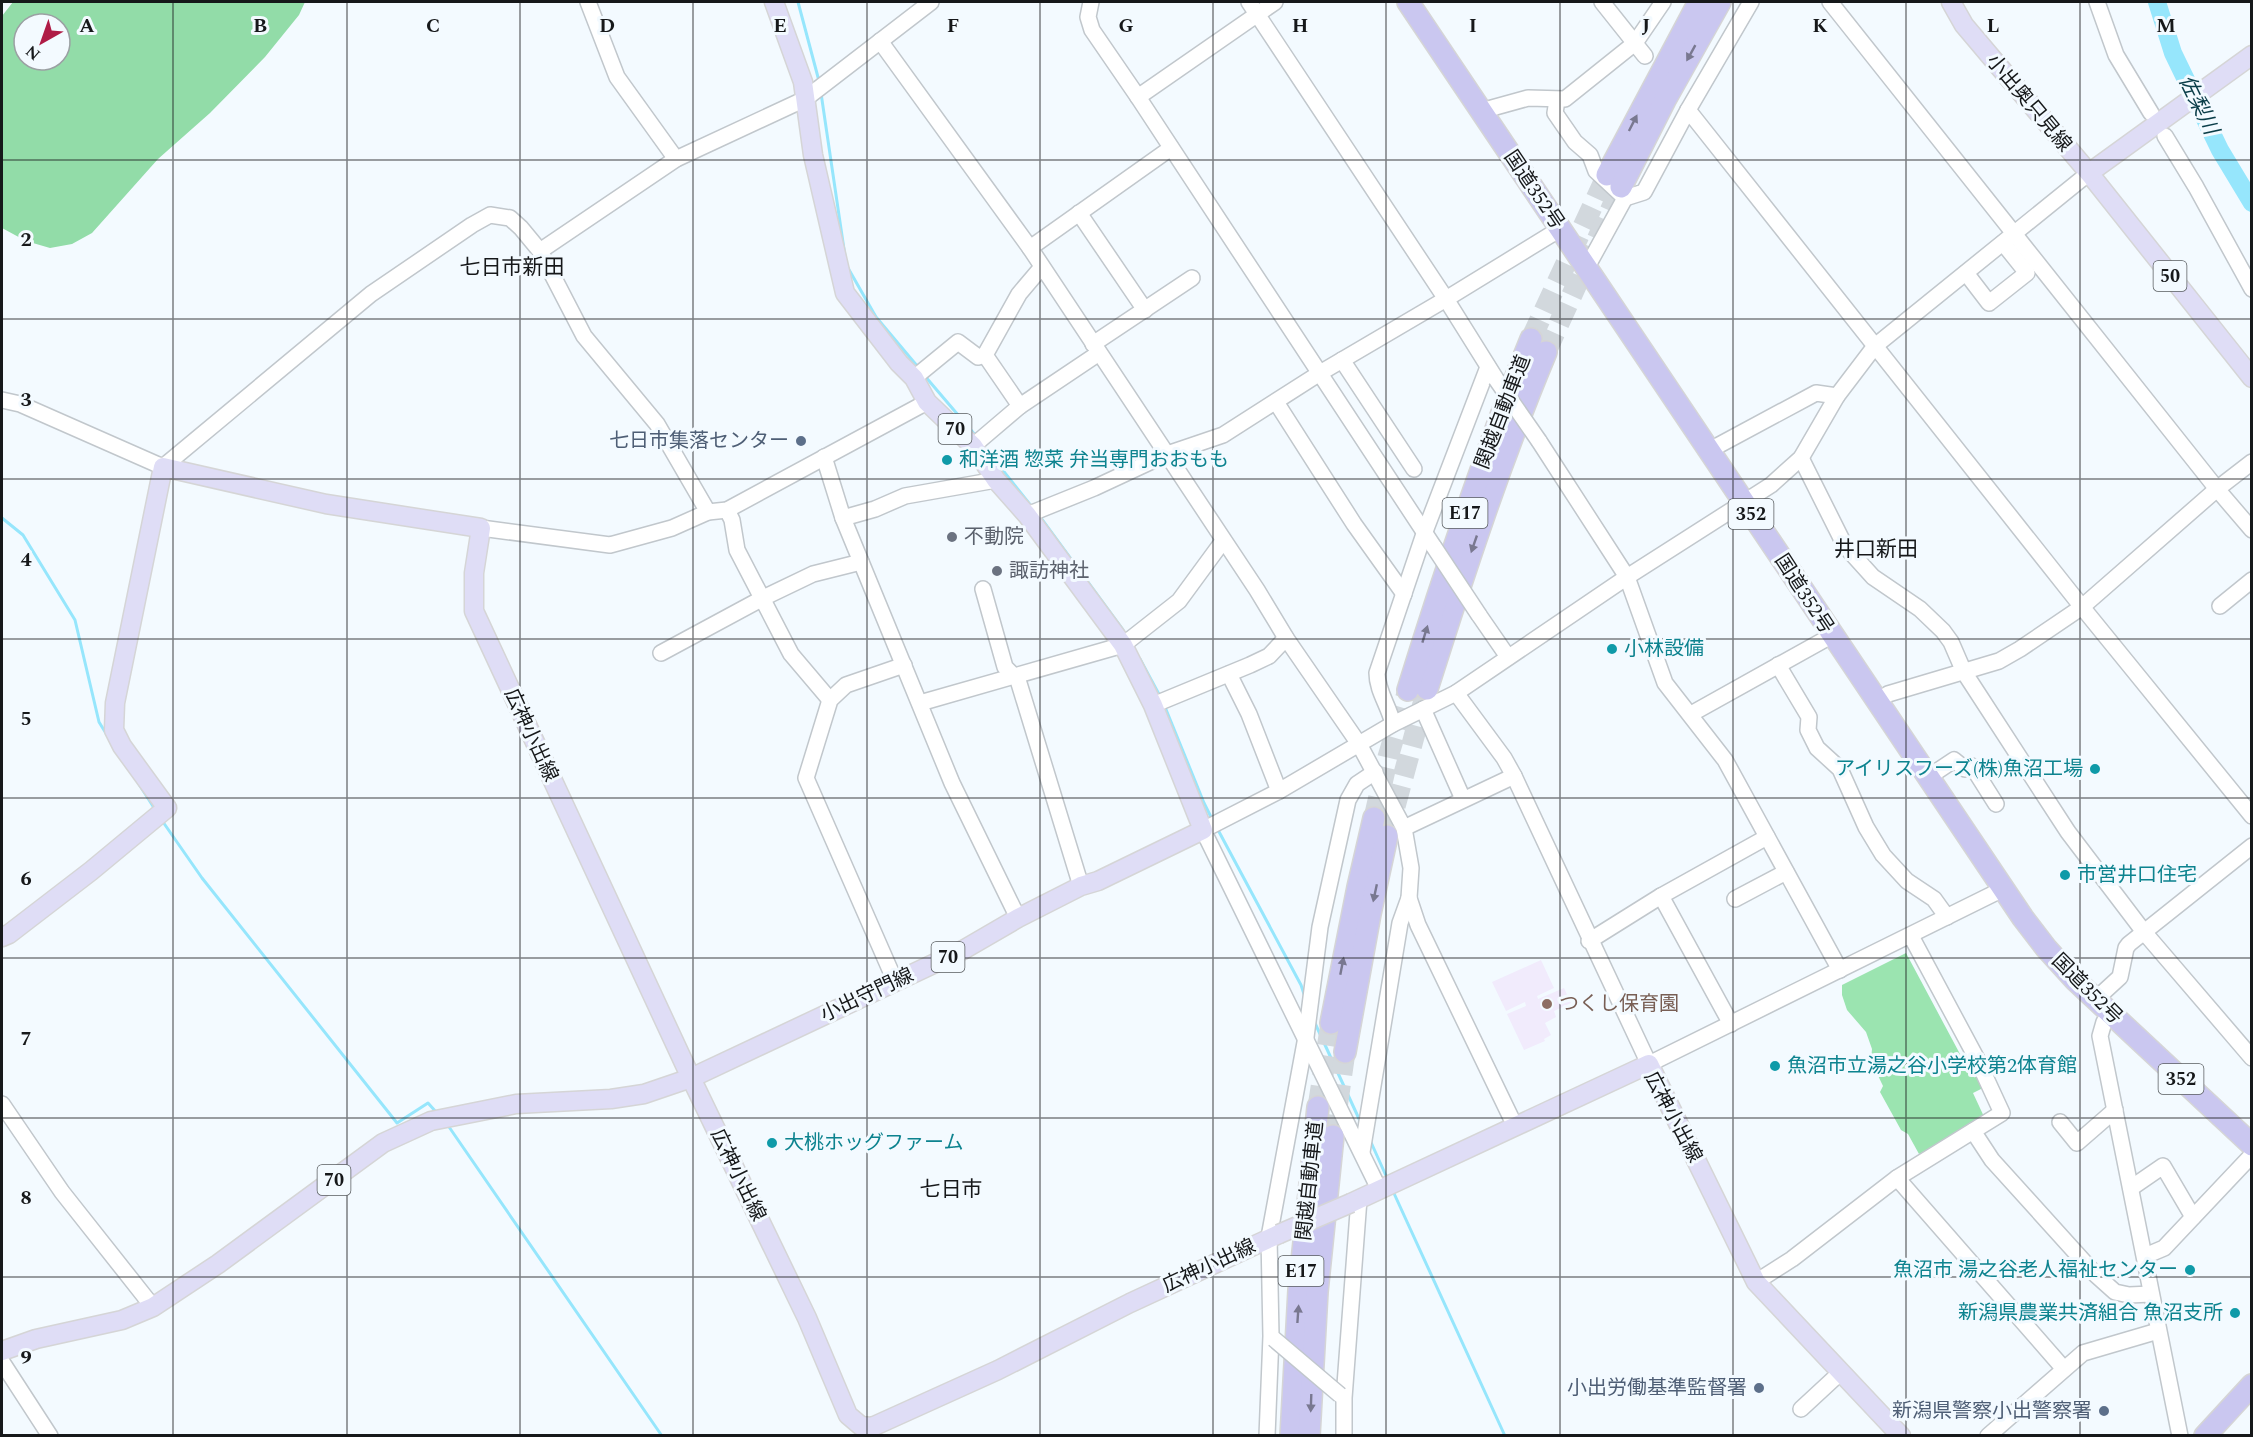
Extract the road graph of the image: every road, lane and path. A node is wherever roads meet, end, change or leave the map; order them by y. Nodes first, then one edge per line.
1 (588, 2) edge
2 (774, 2) edge
3 (931, 2) edge
4 (1091, 2) edge
5 (1275, 2) edge
6 (1408, 2) edge
7 (1602, 2) edge
8 (1663, 2) edge
9 (1700, 2) edge
10 (1720, 2) edge
11 (1751, 2) edge
12 (1830, 2) edge
13 (1951, 2) edge
14 (2097, 2) edge
15 (1254, 8) edge
16 (880, 41) junction
17 (1635, 43) junction
18 (1645, 56) dead end
19 (2244, 61) edge
20 (1138, 97) junction
21 (806, 99) junction
22 (1557, 100) junction
23 (1688, 110) junction
24 (1481, 111) junction
25 (2159, 123) junction
26 (1171, 148) junction
27 (676, 159) junction
28 (2089, 173) junction
29 (1618, 187) junction
30 (1079, 213) junction
31 (1560, 229) junction
32 (2009, 239) junction
33 (1029, 248) junction
34 (540, 252) junction
35 (1041, 268) junction
36 (1586, 268) junction
37 (1966, 273) junction
38 (1192, 278) dead end
39 (2252, 289) edge
40 (1446, 299) junction
41 (1145, 310) junction
42 (1539, 346) tunnel mouth
43 (1875, 346) junction
44 (1096, 348) junction
45 (985, 355) junction
46 (1342, 360) junction
47 (1320, 373) junction
48 (1492, 373) junction
49 (914, 378) junction
50 (2252, 378) edge
51 (1838, 396) junction
52 (2, 400) edge
53 (927, 402) junction
54 (1276, 402) junction
55 (1020, 405) junction
56 (973, 446) junction
57 (1708, 451) junction
58 (1167, 454) junction
59 (824, 457) junction
60 (1801, 458) junction
61 (2252, 462) edge
62 (163, 467) junction
63 (1414, 469) dead end
64 (996, 480) junction
65 (2217, 489) junction
66 (1743, 502) junction
67 (727, 510) junction
68 (708, 512) junction
69 (1027, 515) junction
70 (843, 518) junction
71 (481, 528) junction
72 (2252, 530) edge
73 (1424, 534) junction
74 (1222, 541) junction
75 (861, 562) junction
76 (1627, 577) junction
77 (2252, 580) edge
78 (983, 589) dead end
79 (1404, 594) junction
80 (763, 598) junction
81 (2220, 606) dead end
82 (2082, 607) junction
83 (1831, 636) junction
84 (1286, 638) junction
85 (1123, 645) junction
86 (661, 653) dead end
87 (1508, 657) junction
88 (904, 665) junction
89 (1778, 665) junction
90 (1964, 672) junction
91 (1229, 674) junction
92 (1012, 676) junction
93 (1456, 693) junction
94 (1420, 696) junction
95 (830, 700) junction
96 (920, 702) junction
97 (1876, 702) junction
98 (1153, 705) junction
99 (1691, 714) junction
100 (1393, 724) junction
101 (1359, 744) junction
102 (1375, 772) junction
103 (1933, 774) dead end
104 (1514, 776) junction
105 (1279, 791) junction
106 (1463, 799) junction
107 (1996, 804) dead end
108 (2252, 816) edge
109 (1374, 818) tunnel mouth
110 (1203, 830) junction
111 (1396, 832) junction
112 (1767, 837) junction
113 (2252, 846) edge
114 (1786, 872) junction
115 (1081, 886) junction
116 (2003, 889) junction
117 (1661, 896) junction
118 (1409, 898) junction
119 (1735, 899) dead end
120 (1947, 917) junction
121 (1018, 918) junction
122 (2144, 932) junction
123 (1911, 936) junction
124 (2, 937) edge
125 (1589, 940) junction
126 (1840, 970) junction
127 (895, 981) junction
128 (2103, 1006) junction
129 (1331, 1023) tunnel mouth
130 (1731, 1024) junction
131 (1306, 1037) junction
132 (1345, 1052) tunnel mouth
133 (2252, 1058) edge
134 (1649, 1064) junction
135 (691, 1078) junction
136 (2, 1104) edge
137 (1318, 1107) tunnel mouth
138 (2115, 1110) junction
139 (2060, 1122) dead end
140 (1515, 1126) junction
141 (1973, 1131) junction
142 (1334, 1136) tunnel mouth
143 (2252, 1145) edge
144 (1362, 1152) junction
145 (2252, 1155) edge
146 (1898, 1178) junction
147 (2131, 1188) junction
148 (1379, 1189) junction
149 (1355, 1201) junction
150 (2193, 1217) junction
151 (1274, 1236) junction
152 (2145, 1256) junction
153 (1756, 1282) junction
154 (2151, 1294) junction
155 (153, 1307) junction
156 (2158, 1331) junction
157 (1272, 1337) junction
158 (2, 1351) edge
159 (2, 1362) edge
160 (2064, 1369) junction
161 (1841, 1372) junction
162 (2249, 1395) edge
163 (1342, 1397) junction
164 (1801, 1409) dead end
165 (848, 1415) junction
166 (50, 1436) edge
167 (858, 1436) edge
168 (1267, 1436) edge
169 (1292, 1436) edge
170 (1309, 1436) edge
171 (1344, 1436) edge
172 (1901, 1436) edge
173 (1988, 1436) edge
174 (2180, 1436) edge
175 (2205, 1436) edge

1 - 27 street
2 - 21 main road, 70
3 - 16 street
4 - 20 street
5 - 15 street
6 - 24 highway, 国道352号 / 352
7 - 17 street
8 - 17 street
29 -> 9 highway
10 -> 29 highway
11 - 23 street
12 - 32 street
13 - 28 main road, 小出奥只見線 / 50
14 - 25 street
15 - 20 street
15 - 40 street
16 - 21 street
16 - 33 street
17 - 18 street
17 - 22 street
19 - 25 main road
20 - 26 street
21 - 27 street
21 - 49 main road, 70
22 - 24 street
22 - 29 street
23 - 29 street
23 - 43 street
24 - 31 highway, 国道352号 / 352
25 - 28 main road
25 - 39 street
26 - 30 street
26 - 47 street
27 - 34 street
28 - 32 street
28 - 50 main road, 50
29 - 36 street
30 - 33 street
30 - 41 street
31 - 36 highway, 国道352号 / 352
31 - 40 street
32 - 37 street
32 - 37 street
32 - 65 street
33 - 35 street
34 - 62 street
34 - 68 street
35 - 44 street
35 - 45 street
36 - 57 highway, 国道352号 / 352
37 - 43 street
38 - 41 street
40 - 46 street
40 - 48 street
41 - 44 street
42 - 94 highway, 関越自動車道 / E17
43 - 51 street
43 - 82 street
44 - 55 street
44 - 58 street
45 - 49 street
45 - 55 street
46 - 47 street
46 - 63 street
47 - 54 street
47 - 73 street
48 - 73 street
48 - 76 street, bridge
49 - 53 main road, 70
51 - 57 street
51 - 60 street
52 - 62 street
53 - 56 main road, 70
53 - 59 street
54 - 58 street
54 - 79 street
55 - 56 street
56 - 64 main road, 70
57 - 66 highway, 国道352号 / 352
58 - 69 street
58 - 74 street
59 - 67 street
59 - 70 street
60 - 66 street
60 - 90 street
61 - 65 street
62 - 71 main road
62 - 124 main road
64 - 69 main road, 70
64 - 70 street
65 - 72 street
65 - 82 street
66 - 76 street
66 - 83 highway, 国道352号 / 352
67 - 68 street
67 - 80 street
68 - 71 street
69 - 85 main road, 70
70 - 75 street
71 - 135 main road, 広神小出線
73 - 79 street
73 - 87 street, bridge
74 - 84 street
74 - 85 street
75 - 80 street
75 - 88 street
76 - 87 street
76 - 99 street
77 - 81 street
78 - 92 street
79 - 100 street
80 - 86 street
80 - 95 street
82 - 90 street
82 - 108 street
83 - 89 street
83 - 97 highway, 国道352号 / 352
84 - 91 street
84 - 101 street
85 - 92 street
85 - 98 main road, 70
87 - 93 street
88 - 95 street
88 - 96 street
89 - 99 street
89 - 120 street
90 - 97 street
90 - 122 street
91 - 98 street
91 - 105 street
92 - 96 street
92 - 115 street
93 - 94 street
93 - 104 street
94 - 100 street
94 - 106 street
95 - 127 street
96 - 121 street
97 - 116 highway, 国道352号 / 352
98 - 110 main road, 70
99 - 112 street
100 - 101 street
101 - 102 street
101 - 105 street
102 - 111 street
102 - 131 street
103 - 107 street
104 - 106 street
104 - 125 street
105 - 110 street
106 - 111 street
129 -> 109 highway
110 - 115 main road, 小出守門線 / 70
110 - 131 street
111 - 118 street
111 -> 132 highway
112 - 114 street
112 - 117 street
113 - 122 street
114 - 119 street
114 - 126 street
115 - 121 main road, 小出守門線 / 70
116 - 120 street
116 - 128 highway, 国道352号 / 352
117 - 125 street
117 - 130 street
118 - 140 street
118 - 144 street
120 - 123 street
121 - 127 main road, 小出守門線 / 70
122 - 128 street
122 - 133 street
123 - 126 street
123 - 141 street
125 - 134 street
126 - 130 street
127 - 135 main road, 小出守門線 / 70
128 - 138 street
128 - 143 highway, 国道352号 / 352
130 - 134 street
131 - 144 street
131 - 151 street
134 - 140 main road, 広神小出線
134 - 153 main road, 広神小出線
135 - 155 main road, 70
135 - 165 main road, 広神小出線
136 - 155 street
169 -> 137 highway, 関越自動車道 / E17
138 - 139 street
138 - 147 street
140 - 148 main road, 広神小出線
141 - 146 street
141 - 154 street
142 -> 170 highway, 関越自動車道 / E17
144 - 148 street
145 - 150 street
146 - 153 street
146 - 160 street
147 - 150 street
147 - 152 street
148 - 149 main road, 広神小出線
149 - 151 main road, 広神小出線, bridge
149 - 163 street
150 - 152 street
151 - 157 street
151 - 165 main road, 広神小出線
152 - 154 street
153 - 161 main road, 広神小出線
154 - 156 street
155 - 158 main road, 70
156 - 160 street
156 - 174 street
157 - 163 street, bridge
157 - 168 street
159 - 166 street
160 - 173 street
161 - 164 street
161 - 172 main road, 広神小出線
162 - 175 highway
163 - 171 street
165 - 167 street

